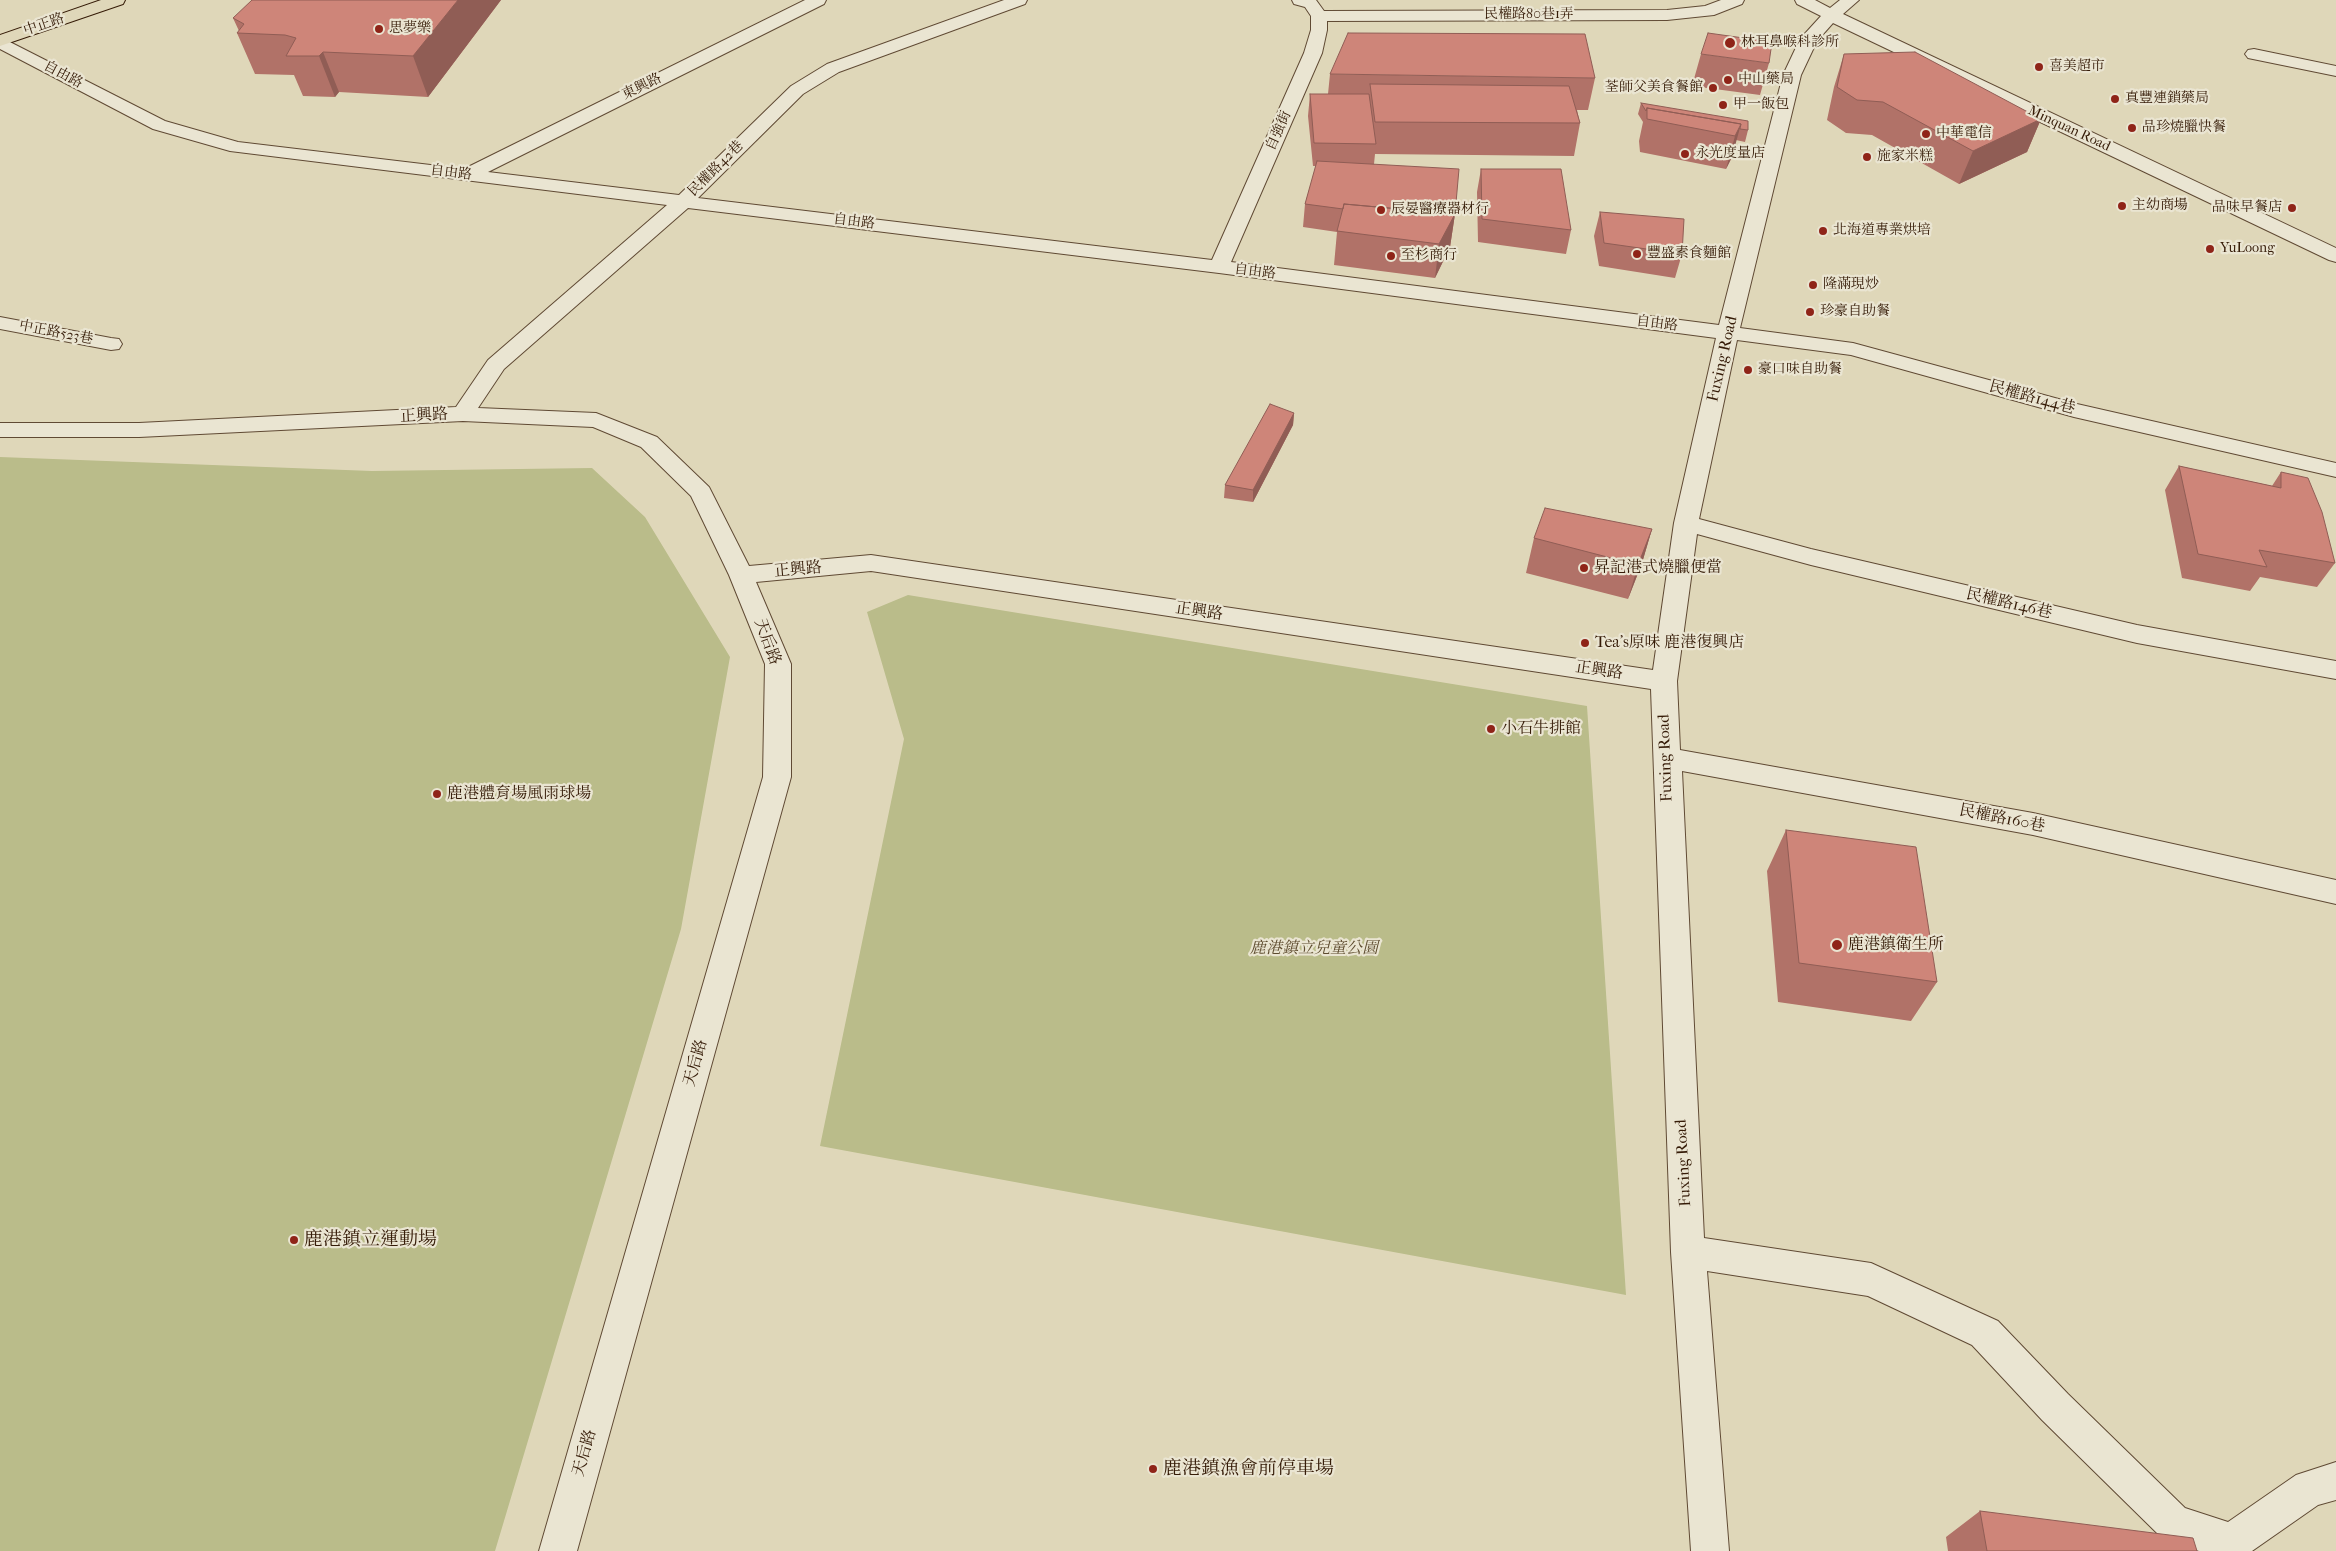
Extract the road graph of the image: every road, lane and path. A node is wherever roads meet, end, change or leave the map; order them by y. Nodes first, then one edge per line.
1 (117, 0) edge
2 (818, 0) edge
3 (1019, 0) edge
4 (1300, 0) edge
5 (1736, 0) edge
6 (1803, 0) edge
7 (1841, 8) edge
8 (1319, 16) junction
9 (0, 41) edge
10 (2254, 54) dead end
11 (2336, 71) edge
12 (467, 175) junction
13 (684, 200) junction
14 (2336, 256) edge
15 (1219, 267) junction
16 (0, 323) edge
17 (1728, 333) junction
18 (112, 344) dead end
19 (463, 414) junction
20 (0, 430) edge
21 (2336, 470) edge
22 (1686, 523) junction
23 (741, 575) junction
24 (2336, 670) edge
25 (1664, 681) junction
26 (1666, 758) junction
27 (2336, 892) edge
28 (1688, 1252) junction
29 (2336, 1481) edge
30 (558, 1551) edge
31 (1710, 1551) edge

1 - 9 main road, 中正路
2 - 12 street, 東興路
3 - 13 street, 民權路42巷
4 - 8 street
5 - 8 street, 民權路80巷1弄
6 - 7 street, Minquan Road
7 - 14 street, Minquan Road
7 - 17 street, Fuxing Road
8 - 15 street, 自強街
9 - 12 street, 自由路
10 - 11 street
12 - 13 street, 自由路
13 - 15 street, 自由路
13 - 19 street, 民權路42巷
15 - 17 street, 自由路
16 - 18 street, 中正路523巷
17 - 21 street, 民權路144巷
17 - 22 street, Fuxing Road
19 - 20 street, 正興路
19 - 23 street, 正興路
22 - 24 street, 民權路146巷
22 - 25 street, Fuxing Road
23 - 25 street, 正興路
23 - 30 street, 天后路
25 - 26 street, Fuxing Road
26 - 27 street, 民權路160巷
26 - 28 street, Fuxing Road
28 - 29 street
28 - 31 street, Fuxing Road

